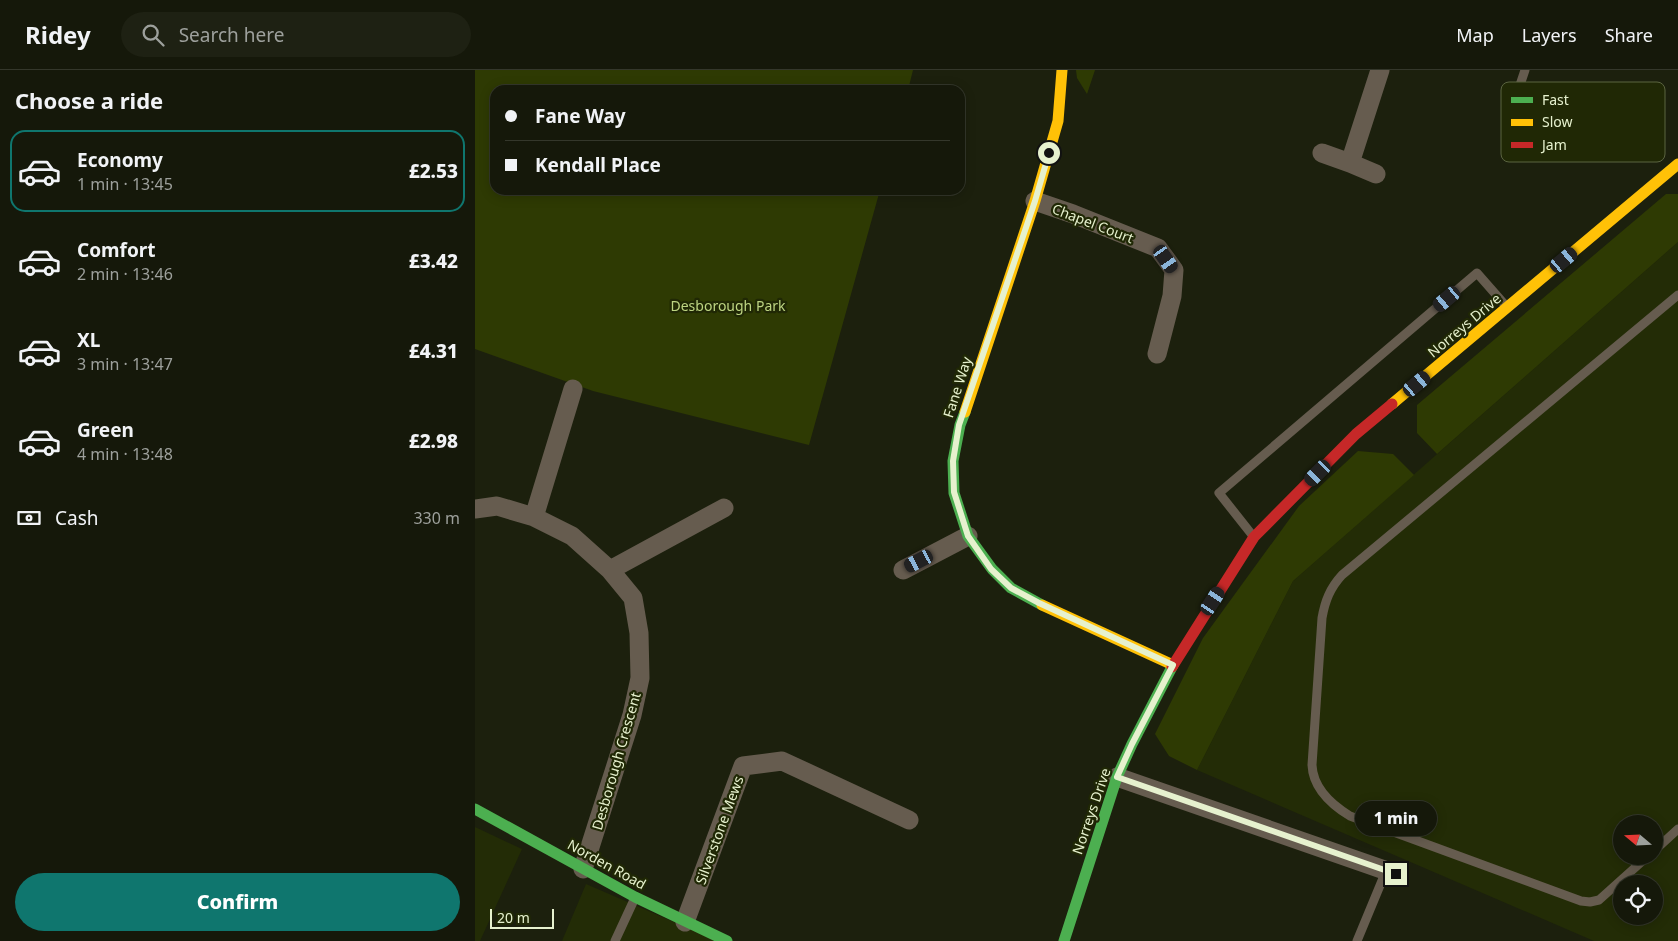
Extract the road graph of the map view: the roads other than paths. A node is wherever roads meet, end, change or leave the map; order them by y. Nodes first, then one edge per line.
1 (1062, 70) edge
2 (1379, 70) edge
3 (1525, 70) edge
4 (1521, 82) edge
5 (1322, 153) dead end
6 (1350, 163) junction
7 (1678, 164) edge
8 (1376, 174) dead end
9 (1035, 201) junction
10 (1678, 295) edge
11 (1508, 308) junction
12 (1157, 354) dead end
13 (573, 389) dead end
14 (724, 508) dead end
15 (475, 509) edge
16 (534, 517) junction
17 (968, 536) junction
18 (1254, 537) junction
19 (609, 570) junction
20 (903, 570) dead end
21 (1173, 665) junction
22 (1117, 777) junction
23 (480, 811) edge
24 (909, 820) dead end
25 (475, 822) edge
26 (1678, 829) edge
27 (1663, 843) edge
28 (1638, 865) edge
29 (583, 869) junction
30 (1391, 872) joint
31 (635, 897) junction
32 (685, 922) junction
33 (615, 941) edge
34 (727, 941) edge
35 (1064, 941) edge
36 (1357, 941) edge

1 - 9 street, Fane Way
2 - 6 street
3 - 4 lane
5 - 6 street
6 - 8 street
7 - 11 street, Norreys Drive
9 - 12 street, Chapel Court
9 - 17 street, Fane Way
10 - 28 lane
11 - 18 street, Norreys Drive
11 - 18 lane
13 - 16 street
14 - 19 street
15 - 16 street, Desborough Crescent
16 - 19 street, Desborough Crescent
17 - 20 street
17 - 21 street, Fane Way
18 - 21 street, Norreys Drive
19 - 29 street, Desborough Crescent
21 - 22 street, Norreys Drive
22 - 30 street
22 - 35 street, Norreys Drive
23 - 25 lane
23 - 29 street, Norden Road
24 - 32 street, Silverstone Mews
26 - 27 lane
29 - 31 street, Norden Road
30 - 36 lane
31 - 32 street, Norden Road
31 - 33 lane
32 - 34 street, Norden Road

